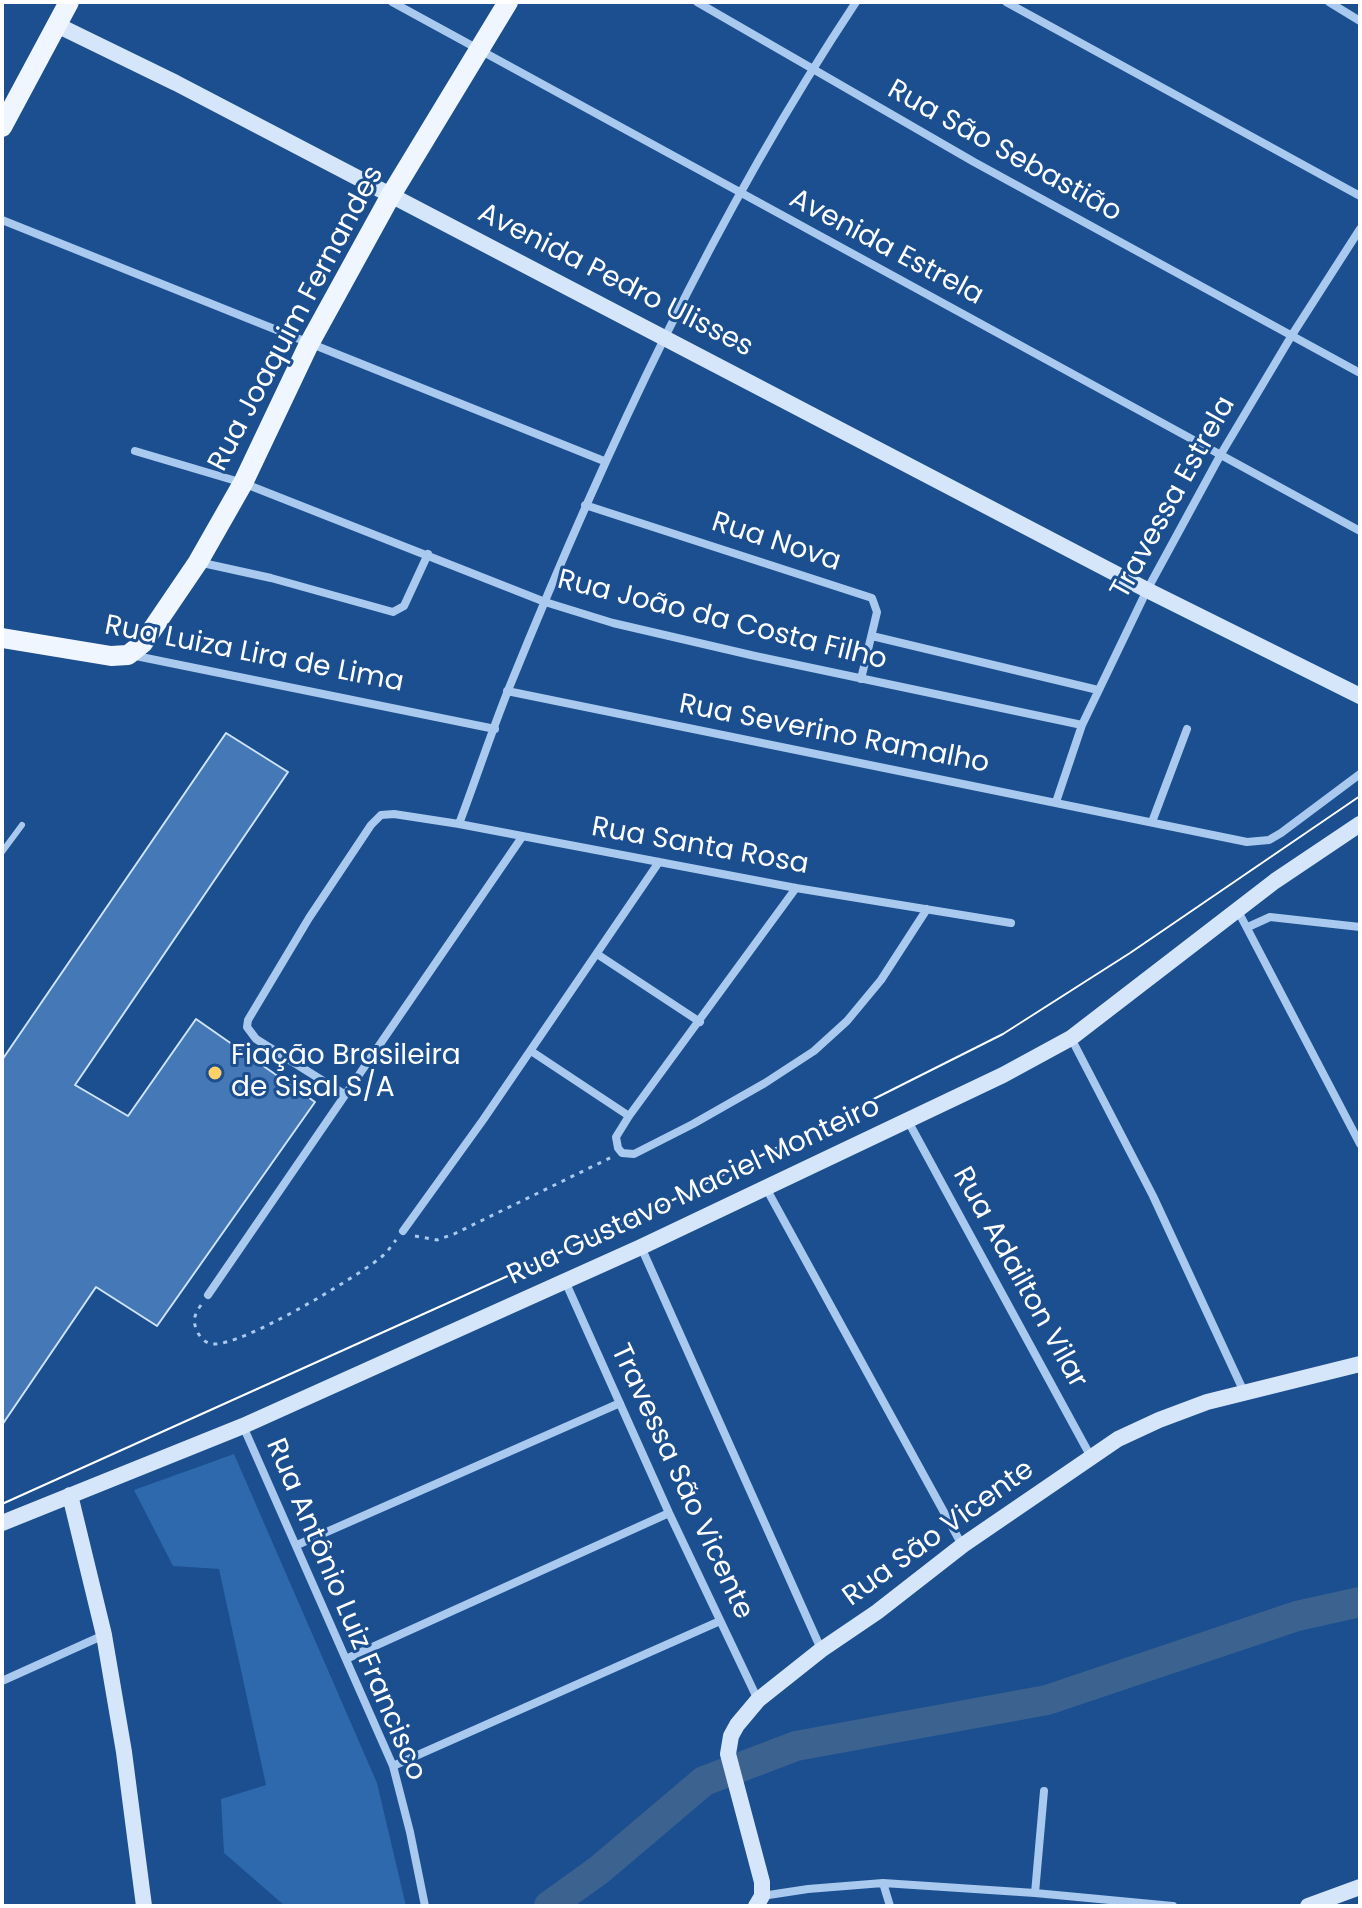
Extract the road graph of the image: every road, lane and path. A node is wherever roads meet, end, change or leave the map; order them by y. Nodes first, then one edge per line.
1 (69, 2) edge
2 (392, 2) edge
3 (508, 2) edge
4 (697, 2) edge
5 (856, 2) edge
6 (1006, 2) edge
7 (1329, 2) edge
8 (1360, 21) edge
9 (57, 25) junction
10 (480, 51) junction
11 (812, 69) junction
12 (2, 127) edge
13 (740, 194) junction
14 (391, 195) junction
15 (1360, 196) edge
16 (2, 220) edge
17 (1360, 229) edge
18 (1292, 335) junction
19 (666, 337) junction
20 (309, 344) junction
21 (1360, 373) edge
22 (135, 451) dead end
23 (1221, 454) junction
24 (604, 461) junction
25 (243, 483) junction
26 (585, 505) junction
27 (1360, 531) edge
28 (428, 554) junction
29 (198, 562) junction
30 (1147, 590) junction
31 (545, 602) junction
32 (872, 636) junction
33 (2, 638) edge
34 (128, 655) junction
35 (861, 679) junction
36 (1098, 690) junction
37 (507, 691) junction
38 (1360, 696) edge
39 (1082, 725) junction
40 (495, 729) junction
41 (1187, 729) dead end
42 (1360, 774) edge
43 (1056, 802) junction
44 (1152, 822) junction
45 (459, 824) junction
46 (1360, 824) edge
47 (22, 825) dead end
48 (522, 837) junction
49 (2, 852) edge
50 (659, 862) junction
51 (796, 888) junction
52 (927, 909) junction
53 (1238, 911) junction
54 (1011, 923) dead end
55 (1248, 927) junction
56 (1360, 927) edge
57 (597, 954) junction
58 (700, 1022) junction
59 (1071, 1038) junction
60 (531, 1051) junction
61 (344, 1094) junction
62 (629, 1116) junction
63 (908, 1121) junction
64 (1360, 1144) edge
65 (622, 1153) junction
66 (766, 1188) junction
67 (403, 1231) junction
68 (641, 1247) junction
69 (565, 1281) junction
70 (208, 1295) joint
71 (1360, 1364) edge
72 (1244, 1392) junction
73 (620, 1403) junction
74 (243, 1426) junction
75 (1091, 1457) junction
76 (70, 1495) junction
77 (669, 1513) junction
78 (2, 1523) edge
79 (297, 1545) junction
80 (963, 1545) junction
81 (720, 1621) junction
82 (104, 1635) junction
83 (821, 1650) junction
84 (346, 1659) junction
85 (2, 1681) edge
86 (758, 1700) junction
87 (393, 1766) junction
88 (1044, 1791) dead end
89 (883, 1883) junction
90 (1360, 1887) edge
91 (1035, 1893) junction
92 (759, 1901) edge
93 (1093, 1903) edge
94 (144, 1906) edge
95 (425, 1906) edge
96 (890, 1906) edge
97 (1173, 1906) edge
98 (1308, 1906) edge

1 - 9 main road
2 - 10 street, Avenida Estrela
3 - 10 main road, Rua Joaquim Fernandes
4 - 11 street, Rua São Sebastião
5 - 11 street
6 - 15 street
7 - 8 street
9 - 12 main road
9 - 14 street, Avenida Pedro Ulisses
10 - 13 street, Avenida Estrela
10 - 14 main road, Rua Joaquim Fernandes
11 - 13 street
11 - 18 street, Rua São Sebastião
13 - 19 street
13 - 23 street, Avenida Estrela
14 - 19 street, Avenida Pedro Ulisses
14 - 20 main road, Rua Joaquim Fernandes
16 - 20 street
17 - 18 street, Travessa Estrela
18 - 21 street, Rua São Sebastião
18 - 23 street, Travessa Estrela
19 - 24 street
19 - 30 street, Avenida Pedro Ulisses
20 - 24 street
20 - 25 main road, Rua Joaquim Fernandes
22 - 25 street, Rua João da Costa Filho
23 - 27 street, Avenida Estrela
23 - 30 street, Travessa Estrela
24 - 26 street
25 - 28 street, Rua João da Costa Filho
25 - 29 main road, Rua Joaquim Fernandes
26 - 31 street
26 - 32 street, Rua Nova
28 - 29 street
28 - 31 street, Rua João da Costa Filho
29 - 34 main road, Rua Joaquim Fernandes
30 - 36 street, Travessa Estrela
30 - 38 street, Avenida Pedro Ulisses
31 - 35 street, Rua João da Costa Filho
31 - 37 street
32 - 35 street, Rua Nova
32 - 36 street
33 - 34 main road, Rua Luiza Lira de Lima
34 - 40 street, Rua Luiza Lira de Lima
35 - 39 street, Rua João da Costa Filho
36 - 39 street, Travessa Estrela
37 - 40 street
37 - 43 street, Rua Severino Ramalho
39 - 43 street, Travessa Estrela
40 - 45 street
41 - 44 street
42 - 44 street, Rua Severino Ramalho
43 - 44 street, Rua Severino Ramalho
45 - 48 street, Rua Santa Rosa
45 - 61 street, Rua Santa Rosa
46 - 53 street, Rua Gustavo Maciel Monteiro
47 - 49 lane
48 - 50 street, Rua Santa Rosa
48 - 61 street
50 - 51 street, Rua Santa Rosa
50 - 57 street
51 - 52 street, Rua Santa Rosa
51 - 58 street
52 - 54 street, Rua Santa Rosa
52 - 65 street
53 - 55 street
53 - 59 street, Rua Gustavo Maciel Monteiro
55 - 56 street
55 - 64 street
57 - 58 street
57 - 60 street
58 - 62 street
59 - 63 street, Rua Gustavo Maciel Monteiro
59 - 72 street
60 - 62 street
60 - 67 street
61 - 70 street
62 - 65 street
63 - 66 street, Rua Gustavo Maciel Monteiro
63 - 75 street, Rua Adailton Vilar
65 - 67 path
66 - 68 street, Rua Gustavo Maciel Monteiro
66 - 80 street
67 - 70 path
68 - 69 street, Rua Gustavo Maciel Monteiro
68 - 83 street
69 - 73 street, Travessa São Vicente
69 - 74 street, Rua Gustavo Maciel Monteiro
71 - 72 street, Rua São Vicente
72 - 75 street, Rua São Vicente
73 - 77 street, Travessa São Vicente
73 - 79 street
74 - 76 street, Rua Gustavo Maciel Monteiro
74 - 79 street, Rua Antônio Luiz Francisco
75 - 80 street, Rua São Vicente
76 - 78 street, Rua Gustavo Maciel Monteiro
76 - 82 street
77 - 81 street, Travessa São Vicente
77 - 84 street
79 - 84 street, Rua Antônio Luiz Francisco
80 - 83 street, Rua São Vicente
81 - 86 street, Travessa São Vicente
81 - 87 street
82 - 85 street
82 - 94 street
83 - 86 street, Rua São Vicente
84 - 87 street, Rua Antônio Luiz Francisco
86 - 92 street, Rua São Vicente
87 - 95 street, Rua Antônio Luiz Francisco
88 - 91 street
89 - 91 street
89 - 92 street
89 - 96 street
90 - 98 street
91 - 93 street
93 - 97 street

